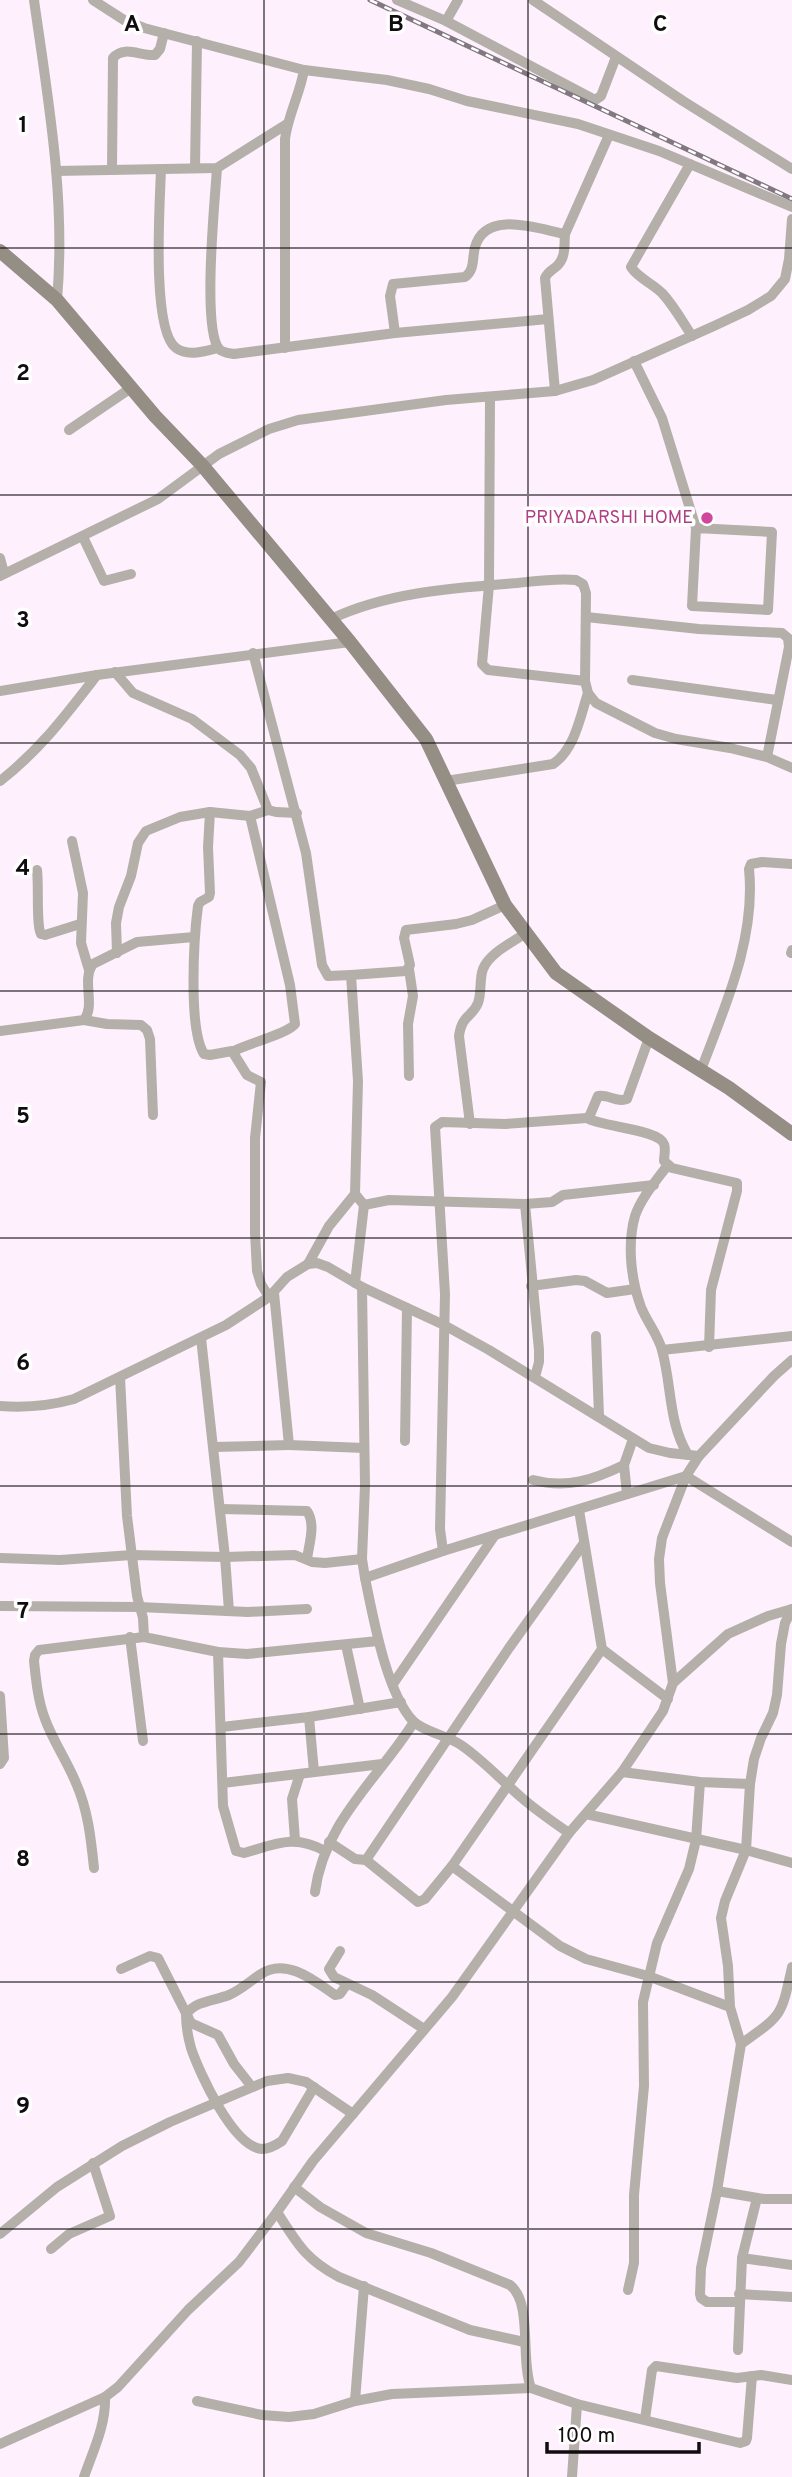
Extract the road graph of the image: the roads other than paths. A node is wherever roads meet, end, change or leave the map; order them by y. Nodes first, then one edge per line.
1 (34, 0) edge
2 (93, 0) edge
3 (397, 0) edge
4 (457, 0) edge
5 (533, 0) edge
6 (446, 21) junction
7 (164, 33) junction
8 (197, 41) junction
9 (616, 57) junction
10 (304, 70) junction
11 (287, 124) junction
12 (609, 135) junction
13 (690, 164) junction
14 (195, 168) junction
15 (217, 168) junction
16 (161, 169) junction
17 (792, 169) edge
18 (112, 170) junction
19 (56, 171) junction
20 (792, 207) edge
21 (792, 219) edge
22 (565, 234) junction
23 (0, 251) edge
24 (789, 284) edge
25 (57, 300) junction
26 (548, 319) junction
27 (395, 333) junction
28 (692, 336) junction
29 (218, 348) junction
30 (285, 348) junction
31 (634, 361) junction
32 (131, 388) junction
33 (555, 391) junction
34 (490, 397) junction
35 (69, 430) dead end
36 (202, 465) junction
37 (696, 528) junction
38 (83, 537) junction
39 (0, 558) edge
40 (2, 574) edge
41 (131, 574) dead end
42 (489, 585) junction
43 (586, 617) junction
44 (331, 619) junction
45 (790, 638) edge
46 (350, 642) junction
47 (253, 653) junction
48 (115, 672) junction
49 (97, 675) junction
50 (632, 680) dead end
51 (587, 687) junction
52 (0, 691) edge
53 (777, 700) junction
54 (767, 757) junction
55 (792, 768) edge
56 (0, 781) edge
57 (446, 781) junction
58 (268, 810) junction
59 (210, 812) junction
60 (297, 813) junction
61 (250, 816) junction
62 (72, 841) dead end
63 (792, 864) edge
64 (37, 870) dead end
65 (505, 905) junction
66 (80, 924) junction
67 (526, 933) junction
68 (194, 937) junction
69 (117, 953) junction
70 (409, 969) junction
71 (89, 970) junction
72 (351, 975) junction
73 (84, 1020) junction
74 (0, 1031) edge
75 (649, 1038) junction
76 (234, 1052) junction
77 (701, 1070) junction
78 (409, 1076) dead end
79 (153, 1115) dead end
80 (587, 1118) junction
81 (470, 1124) junction
82 (792, 1134) edge
83 (667, 1166) junction
84 (654, 1185) junction
85 (355, 1194) junction
86 (440, 1203) junction
87 (525, 1204) junction
88 (364, 1205) junction
89 (308, 1264) junction
90 (358, 1285) junction
91 (531, 1286) junction
92 (635, 1289) junction
93 (271, 1295) junction
94 (407, 1308) junction
95 (444, 1325) junction
96 (596, 1336) dead end
97 (792, 1336) edge
98 (201, 1338) junction
99 (709, 1347) junction
100 (662, 1350) junction
101 (792, 1360) edge
102 (120, 1377) junction
103 (535, 1377) junction
104 (0, 1406) edge
105 (598, 1416) junction
106 (633, 1439) junction
107 (405, 1441) dead end
108 (289, 1445) junction
109 (214, 1447) junction
110 (364, 1448) junction
111 (693, 1455) junction
112 (624, 1465) junction
113 (686, 1476) junction
114 (533, 1480) dead end
115 (627, 1494) junction
116 (220, 1509) junction
117 (579, 1510) junction
118 (495, 1535) junction
119 (792, 1542) edge
120 (584, 1543) junction
121 (443, 1551) junction
122 (132, 1555) junction
123 (225, 1557) junction
124 (0, 1558) edge
125 (307, 1559) junction
126 (362, 1559) junction
127 (365, 1578) junction
128 (0, 1606) edge
129 (139, 1607) junction
130 (307, 1609) dead end
131 (229, 1611) junction
132 (130, 1637) junction
133 (145, 1637) junction
134 (378, 1641) junction
135 (346, 1645) junction
136 (601, 1649) junction
137 (218, 1652) junction
138 (673, 1683) junction
139 (393, 1684) junction
140 (0, 1696) edge
141 (668, 1699) junction
142 (401, 1702) junction
143 (360, 1709) junction
144 (1, 1714) edge
145 (309, 1717) junction
146 (414, 1722) junction
147 (222, 1727) junction
148 (449, 1737) junction
149 (143, 1741) dead end
150 (0, 1764) edge
151 (382, 1764) junction
152 (314, 1772) junction
153 (622, 1772) junction
154 (300, 1774) junction
155 (700, 1782) junction
156 (223, 1783) junction
157 (750, 1784) junction
158 (508, 1785) junction
159 (586, 1814) junction
160 (569, 1833) junction
161 (295, 1840) junction
162 (696, 1840) junction
163 (327, 1846) junction
164 (746, 1850) junction
165 (366, 1860) junction
166 (792, 1863) edge
167 (452, 1866) junction
168 (94, 1868) dead end
169 (315, 1892) dead end
170 (513, 1912) junction
171 (340, 1951) dead end
172 (792, 1967) edge
173 (121, 1969) dead end
174 (648, 1976) junction
175 (347, 1984) junction
176 (730, 2007) junction
177 (782, 2011) junction
178 (186, 2015) junction
179 (792, 2017) edge
180 (424, 2029) junction
181 (741, 2044) junction
182 (252, 2087) junction
183 (314, 2087) junction
184 (216, 2101) junction
185 (353, 2114) junction
186 (93, 2163) junction
187 (294, 2187) junction
188 (717, 2190) junction
189 (757, 2198) junction
190 (792, 2199) edge
191 (277, 2212) junction
192 (0, 2234) edge
193 (51, 2249) dead end
194 (742, 2258) junction
195 (792, 2265) edge
196 (364, 2286) junction
197 (628, 2290) dead end
198 (792, 2297) edge
199 (739, 2298) junction
200 (524, 2342) junction
201 (738, 2350) dead end
202 (752, 2376) junction
203 (792, 2380) edge
204 (531, 2388) junction
205 (105, 2397) junction
206 (197, 2401) dead end
207 (355, 2401) junction
208 (577, 2404) junction
209 (645, 2419) junction
210 (0, 2444) edge
211 (84, 2477) edge
212 (572, 2477) edge

1 - 19 street
2 - 7 street
3 - 6 street
4 - 6 street
5 - 9 street
6 - 9 street
7 - 8 street
7 - 18 street
8 - 10 street
8 - 14 street
9 - 17 street
10 - 11 street
10 - 12 street
11 - 15 street
11 - 30 street
12 - 13 street
12 - 22 street
13 - 20 street
13 - 28 street
14 - 15 street
14 - 16 street
15 - 29 street
16 - 18 street
16 - 29 street
18 - 19 street
19 - 25 street
21 - 24 street
22 - 26 street
22 - 27 street
23 - 25 main road
24 - 28 street
25 - 32 main road
26 - 27 street
26 - 33 street
27 - 30 street
28 - 31 street
29 - 30 street
31 - 33 street
31 - 37 street
32 - 35 street
32 - 36 main road
33 - 34 street
34 - 36 street
34 - 42 street
36 - 38 street
36 - 44 main road
37 - 37 street
38 - 40 street
38 - 41 street
39 - 40 street
42 - 43 street
42 - 44 street
42 - 51 street
43 - 45 street
43 - 51 street
44 - 46 main road
45 - 53 street
46 - 47 street
46 - 57 main road
47 - 48 street
47 - 60 street
48 - 49 street
48 - 58 street
49 - 52 street
49 - 56 street
50 - 53 street
51 - 54 street
51 - 57 street
53 - 54 street
54 - 55 street
57 - 65 main road
58 - 60 street
58 - 61 street
59 - 61 street
59 - 68 street
59 - 69 street
60 - 72 street
61 - 76 street
62 - 66 street
63 - 77 street
64 - 66 street
65 - 67 main road
65 - 70 street
66 - 71 street
67 - 75 main road
67 - 81 street
68 - 69 street
68 - 76 street
69 - 71 street
70 - 72 street
70 - 78 street
71 - 73 street
72 - 85 street
73 - 74 street
73 - 79 street
75 - 77 main road
75 - 80 street
76 - 93 street
77 - 82 main road
80 - 81 street
80 - 83 street
81 - 86 street
83 - 84 street
83 - 99 street
84 - 87 street
84 - 92 street
85 - 88 street
85 - 89 street
86 - 87 street
86 - 88 street
86 - 95 street
87 - 91 street
88 - 90 street
89 - 90 street
89 - 93 street
90 - 94 street
90 - 110 street
91 - 92 street
91 - 103 street
92 - 100 street
93 - 98 street
93 - 108 street
94 - 95 street
94 - 107 street
95 - 103 street
95 - 121 street
96 - 105 street
97 - 99 street
98 - 102 street
98 - 109 street
99 - 100 street
100 - 111 street
101 - 111 street
102 - 104 street
102 - 122 street
103 - 105 street
105 - 106 street
106 - 111 street
106 - 112 street
108 - 109 street
108 - 110 street
109 - 116 street
110 - 126 street
111 - 113 street
112 - 114 street
112 - 115 street
113 - 115 street
113 - 119 street
113 - 138 street
115 - 117 street
116 - 123 street
116 - 125 street
117 - 118 street
117 - 120 street
118 - 121 street
118 - 139 street
120 - 136 street
120 - 148 street
121 - 127 street
122 - 123 street
122 - 124 street
122 - 129 street
123 - 125 street
123 - 131 street
125 - 126 street
126 - 127 street
127 - 134 street
128 - 129 street
129 - 131 street
129 - 133 street
130 - 131 street
132 - 133 street
132 - 149 street
132 - 168 street
133 - 137 street
134 - 135 street
134 - 139 street
135 - 137 street
135 - 143 street
136 - 141 street
136 - 158 street
137 - 147 street
138 - 141 street
138 - 157 street
139 - 142 street
140 - 144 street
141 - 153 street
142 - 143 street
142 - 146 street
143 - 145 street
144 - 150 street
145 - 147 street
145 - 152 street
146 - 148 street
146 - 151 street
147 - 156 street
148 - 158 street
148 - 165 street
151 - 152 street
151 - 163 street
152 - 154 street
153 - 155 street
153 - 159 street
154 - 156 street
154 - 161 street
155 - 157 street
155 - 162 street
156 - 161 street
157 - 164 street
158 - 160 street
158 - 167 street
159 - 160 street
159 - 162 street
160 - 170 street
161 - 163 street
162 - 164 street
162 - 174 street
163 - 165 street
163 - 169 street
164 - 166 street
164 - 176 street
165 - 167 street
167 - 170 street
170 - 174 street
170 - 180 street
171 - 175 street
172 - 177 street
173 - 178 street
174 - 176 street
174 - 197 street
175 - 178 street
175 - 180 street
176 - 181 street
177 - 179 street
177 - 181 street
178 - 182 street
178 - 184 street
180 - 185 street
181 - 188 street
182 - 183 street
182 - 184 street
183 - 184 street
183 - 185 street
184 - 186 street
185 - 187 street
186 - 192 street
186 - 193 street
187 - 191 street
187 - 200 street
188 - 189 street
188 - 199 street
189 - 190 street
189 - 194 street
191 - 196 street
191 - 205 street
194 - 195 street
194 - 199 street
196 - 200 street
196 - 207 street
198 - 199 street
199 - 201 street
200 - 204 street
202 - 203 street
202 - 209 street
202 - 209 street
204 - 207 street
204 - 208 street
205 - 210 street
205 - 211 street
206 - 207 street
208 - 209 street
208 - 212 street

